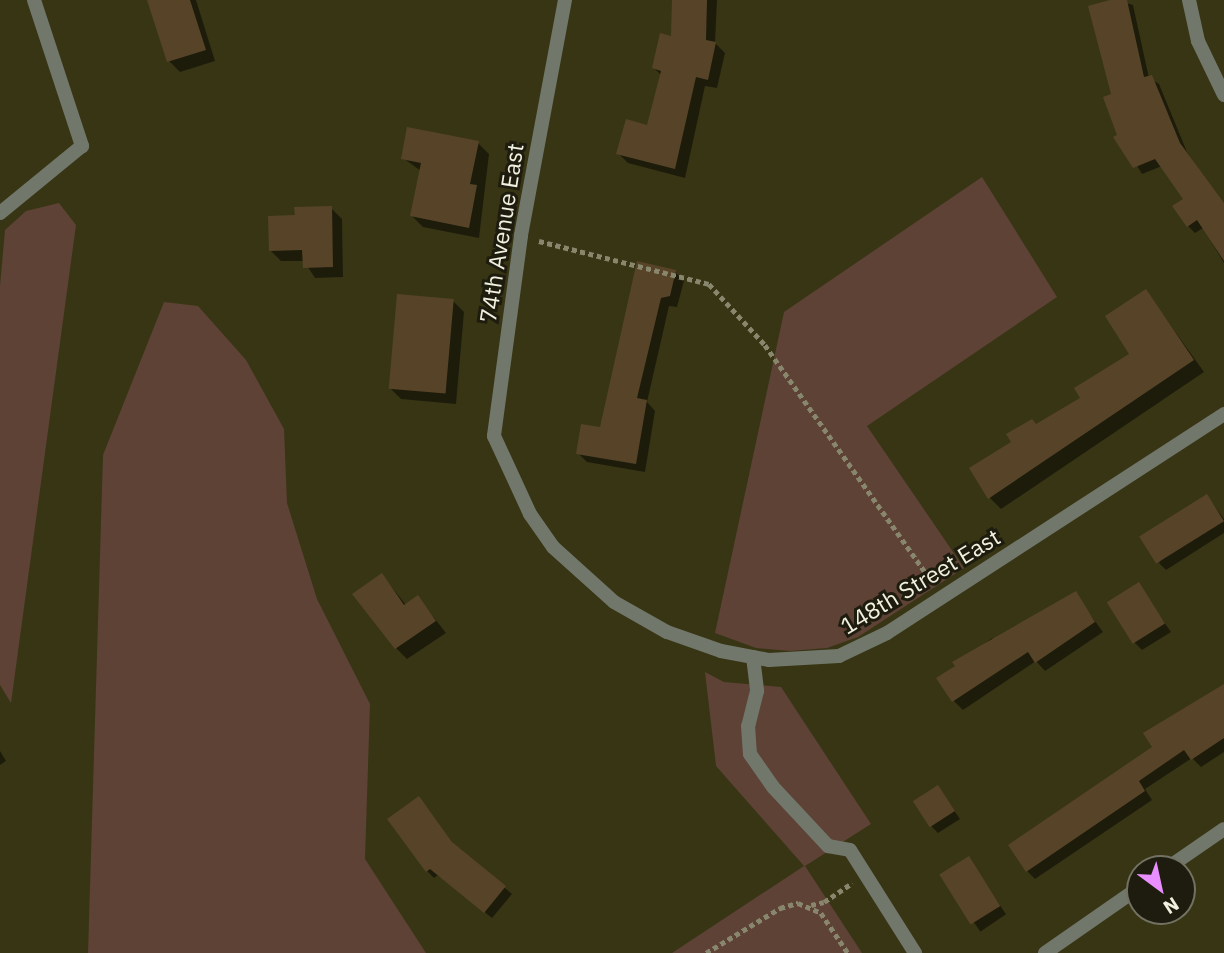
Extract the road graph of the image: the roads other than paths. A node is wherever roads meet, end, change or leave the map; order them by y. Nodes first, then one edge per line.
1 (34, 0) edge
2 (565, 0) edge
3 (1189, 0) edge
4 (1224, 95) edge
5 (0, 213) edge
6 (1224, 414) edge
7 (509, 472) joint
8 (753, 657) junction
9 (1224, 829) edge
10 (1186, 855) edge
11 (1126, 897) edge
12 (915, 953) edge
13 (1045, 953) edge

1 - 5 street
2 - 7 street, 74th Avenue East
3 - 4 street
6 - 8 street, 148th Street East
7 - 8 street, 148th Street East
8 - 12 street
9 - 10 street
11 - 13 street

